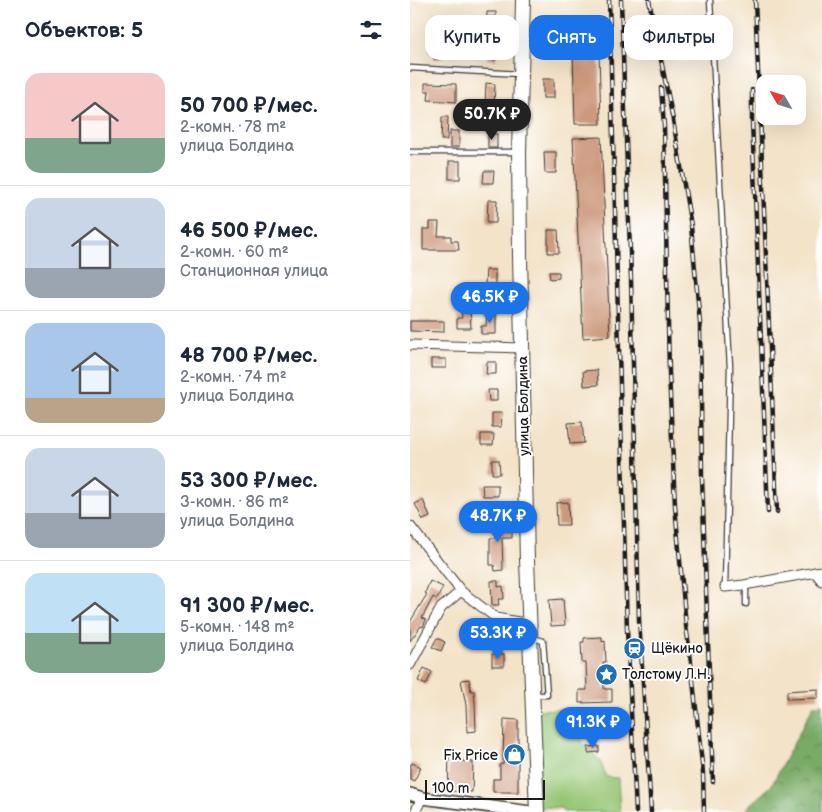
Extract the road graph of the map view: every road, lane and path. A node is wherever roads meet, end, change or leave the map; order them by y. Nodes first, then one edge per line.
1 (523, 0) edge
2 (710, 0) edge
3 (410, 68) edge
4 (521, 74) junction
5 (410, 152) edge
6 (519, 152) junction
7 (410, 345) edge
8 (522, 348) junction
9 (410, 526) edge
10 (819, 571) edge
11 (822, 581) edge
12 (744, 586) junction
13 (725, 587) joint
14 (461, 591) junction
15 (746, 604) dead end
16 (530, 631) junction
17 (410, 666) edge
18 (410, 794) edge
19 (422, 798) junction
20 (415, 812) edge
21 (531, 812) edge
22 (537, 812) edge

1 - 4 main road, улица Болдина
2 - 13 lane
3 - 4 lane
4 - 6 main road, улица Болдина
5 - 6 lane
6 - 8 main road, улица Болдина
7 - 8 street
8 - 16 main road, улица Болдина
9 - 14 street
10 - 11 street
10 - 12 street
12 - 13 street
12 - 15 lane
14 - 16 street
14 - 17 street
16 - 22 main road, улица Болдина
18 - 19 street
19 - 20 street
19 - 21 street

